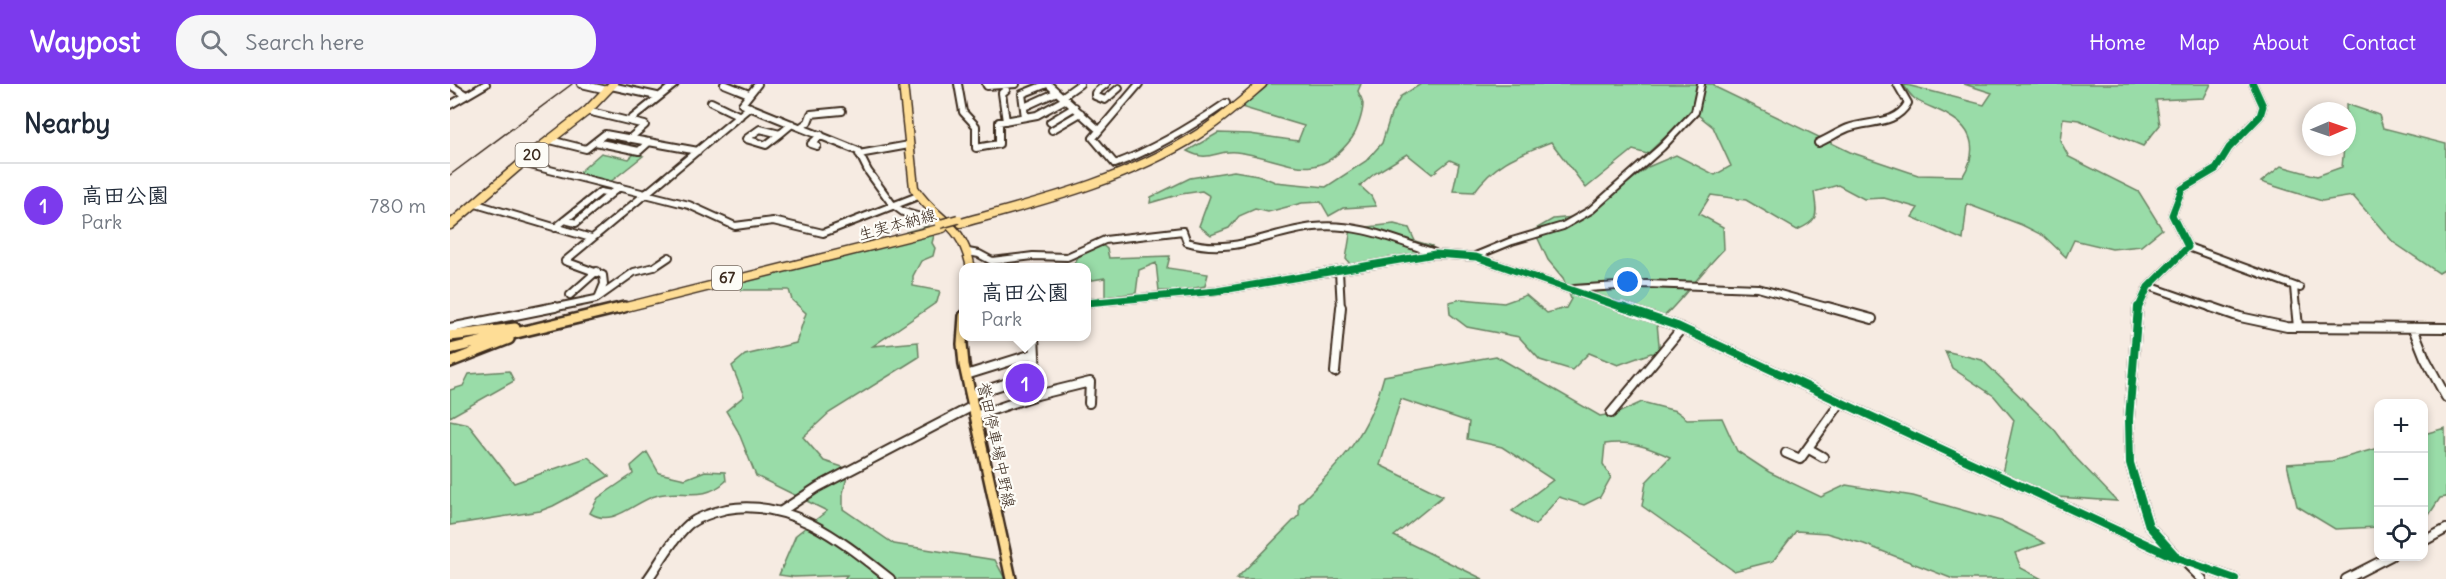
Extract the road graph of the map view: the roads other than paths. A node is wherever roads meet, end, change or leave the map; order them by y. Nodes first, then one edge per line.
1 (486, 84) edge
2 (581, 84) edge
3 (644, 84) edge
4 (675, 84) edge
5 (724, 84) edge
6 (758, 84) edge
7 (903, 84) edge
8 (958, 84) edge
9 (986, 84) edge
10 (1016, 84) edge
11 (1049, 84) edge
12 (1080, 84) edge
13 (1107, 84) edge
14 (1138, 84) edge
15 (1255, 84) edge
16 (1262, 84) edge
17 (1701, 84) edge
18 (1897, 84) edge
19 (2253, 84) edge
20 (450, 85) edge
21 (1006, 86) edge
22 (610, 87) edge
23 (1119, 88) junction
24 (635, 91) junction
25 (1131, 93) junction
26 (749, 94) junction
27 (466, 95) junction
28 (657, 96) junction
29 (1062, 96) junction
30 (711, 102) dead end
31 (1226, 103) dead end
32 (450, 105) edge
33 (750, 107) junction
34 (1024, 107) junction
35 (1075, 108) junction
36 (587, 111) junction
37 (842, 111) dead end
38 (1041, 113) junction
39 (1081, 113) junction
40 (740, 116) junction
41 (1025, 117) junction
42 (629, 121) junction
43 (1006, 121) junction
44 (792, 124) junction
45 (1051, 125) junction
46 (801, 127) junction
47 (1099, 130) junction
48 (780, 134) junction
49 (821, 135) junction
50 (629, 139) junction
51 (550, 140) junction
52 (595, 142) junction
53 (649, 142) junction
54 (1818, 142) dead end
55 (909, 145) junction
56 (817, 146) dead end
57 (698, 151) junction
58 (859, 154) junction
59 (522, 163) junction
60 (620, 188) junction
61 (645, 194) junction
62 (918, 196) junction
63 (476, 204) junction
64 (892, 206) junction
65 (936, 213) junction
66 (959, 221) junction
67 (450, 225) edge
68 (555, 228) junction
69 (591, 238) junction
70 (2188, 247) junction
71 (968, 252) junction
72 (1437, 254) junction
73 (669, 257) dead end
74 (1473, 257) junction
75 (970, 263) edge
76 (597, 271) junction
77 (1339, 271) junction
78 (2149, 286) junction
79 (2297, 287) joint
80 (1572, 289) junction
81 (570, 295) dead end
82 (598, 297) junction
83 (1091, 303) edge
84 (590, 314) junction
85 (1872, 319) dead end
86 (2298, 327) junction
87 (450, 328) edge
88 (1682, 328) junction
89 (2413, 328) junction
90 (2446, 328) edge
91 (450, 336) edge
92 (962, 341) edge
93 (1034, 341) edge
94 (450, 349) edge
95 (1034, 354) junction
96 (450, 362) edge
97 (1335, 372) dead end
98 (1035, 374) junction
99 (966, 375) junction
100 (1037, 394) junction
101 (971, 395) junction
102 (2446, 397) edge
103 (1841, 402) junction
104 (1089, 403) dead end
105 (974, 411) junction
106 (1611, 412) dead end
107 (1809, 449) junction
108 (1786, 453) dead end
109 (1823, 456) dead end
110 (780, 512) junction
111 (2446, 529) edge
112 (2428, 539) edge
113 (2182, 561) junction
114 (2381, 561) edge
115 (648, 579) edge
116 (890, 579) edge
117 (1011, 579) edge
118 (2202, 579) edge
119 (2235, 579) edge
120 (2346, 579) edge

1 - 27 street
2 - 22 street
3 - 24 street
4 - 28 street
5 - 26 street
6 - 26 street
7 - 55 main road
8 - 43 street
9 - 21 street
10 - 21 street
11 - 29 street
11 - 34 street
12 - 29 street
13 - 23 street
13 - 23 street
14 - 25 street
15 - 66 main road, 生実本納線 / 67
16 - 66 main road, 生実本納線 / 67
17 - 74 street
18 - 54 street
19 - 70 street
20 - 27 street
21 - 43 street
22 - 24 street
22 - 36 main road, 20
23 - 25 street
24 - 28 street
25 - 47 street
26 - 33 street
27 - 32 street
28 - 42 street
29 - 34 street
29 - 35 street
29 - 38 street
30 - 40 street
31 - 47 street
33 - 40 street
33 - 44 street
34 - 41 street
35 - 39 street
35 - 45 street
36 - 42 street
36 - 51 main road, 20
37 - 46 street
38 - 41 street
38 - 45 street
39 - 45 street
39 - 47 street
40 - 57 street
41 - 43 street
42 - 50 street
44 - 46 street
44 - 48 street
46 - 49 street
48 - 48 street
49 - 56 street
49 - 58 street
50 - 52 street
50 - 53 street
51 - 52 street
51 - 59 main road, 20
52 - 53 street
53 - 57 street
55 - 58 street
55 - 62 main road
57 - 61 street
58 - 64 street
59 - 60 street
59 - 63 main road, 20
60 - 61 street
60 - 68 street
61 - 64 street
61 - 69 street
62 - 64 street
62 - 65 main road
63 - 67 main road, 20
63 - 68 street
64 - 65 street
65 - 71 main road
66 - 84 main road, 生実本納線 / 67
68 - 69 street
69 - 76 street
70 - 78 street
70 - 79 street
71 - 72 street
71 - 75 main road
72 - 74 street
72 - 77 street
73 - 82 street
74 - 80 street
76 - 81 street
76 - 82 street
77 - 83 street
77 - 97 street
78 - 86 street
78 - 113 street
79 - 86 street
80 - 85 street
80 - 88 street
82 - 87 street
84 - 91 main road, 67
84 - 94 main road, 生実本納線 / 67
84 - 96 main road, 67
86 - 89 street
88 - 103 street
88 - 106 street
89 - 90 street
89 - 102 street
92 - 99 main road, 誉田停車場中野線
93 - 95 street
95 - 98 street
95 - 99 street
98 - 100 street
98 - 101 street
99 - 101 main road, 誉田停車場中野線
100 - 104 street
100 - 105 street
101 - 105 main road, 誉田停車場中野線
103 - 107 street
103 - 113 street
105 - 110 street
105 - 117 main road, 誉田停車場中野線
107 - 108 street
107 - 109 street
110 - 115 street
110 - 116 street
111 - 112 street
113 - 118 street
113 - 119 street
114 - 120 street

